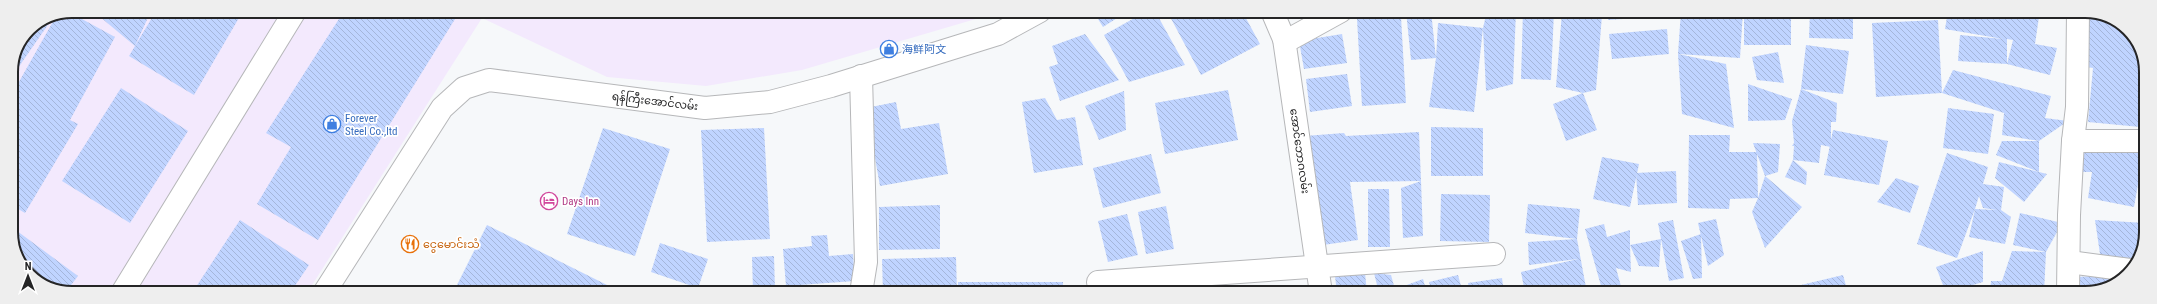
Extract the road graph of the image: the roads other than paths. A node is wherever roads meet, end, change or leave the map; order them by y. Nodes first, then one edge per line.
1 (291, 18) edge
2 (1027, 18) edge
3 (1275, 18) edge
4 (1328, 18) edge
5 (2078, 18) edge
6 (1284, 39) junction
7 (860, 76) junction
8 (2073, 141) junction
9 (2139, 141) edge
10 (1494, 254) dead end
11 (2069, 262) junction
12 (1316, 266) junction
13 (2124, 269) edge
14 (1098, 282) dead end
15 (126, 286) edge
16 (329, 286) edge
17 (863, 286) edge
18 (1320, 286) edge
19 (2068, 286) edge

1 - 15 street
2 - 7 street, ရန်ကြီးအောင်လမ်း
3 - 6 street, အောင်ဘောဂလမ်း
4 - 6 street
5 - 8 street
6 - 12 street, အောင်ဘောဂလမ်း
7 - 16 street, ရန်ကြီးအောင်လမ်း
7 - 17 street
8 - 9 street
8 - 11 street
10 - 12 street
11 - 13 street
11 - 19 street
12 - 14 street
12 - 18 street, အောင်ဘောဂလမ်း

